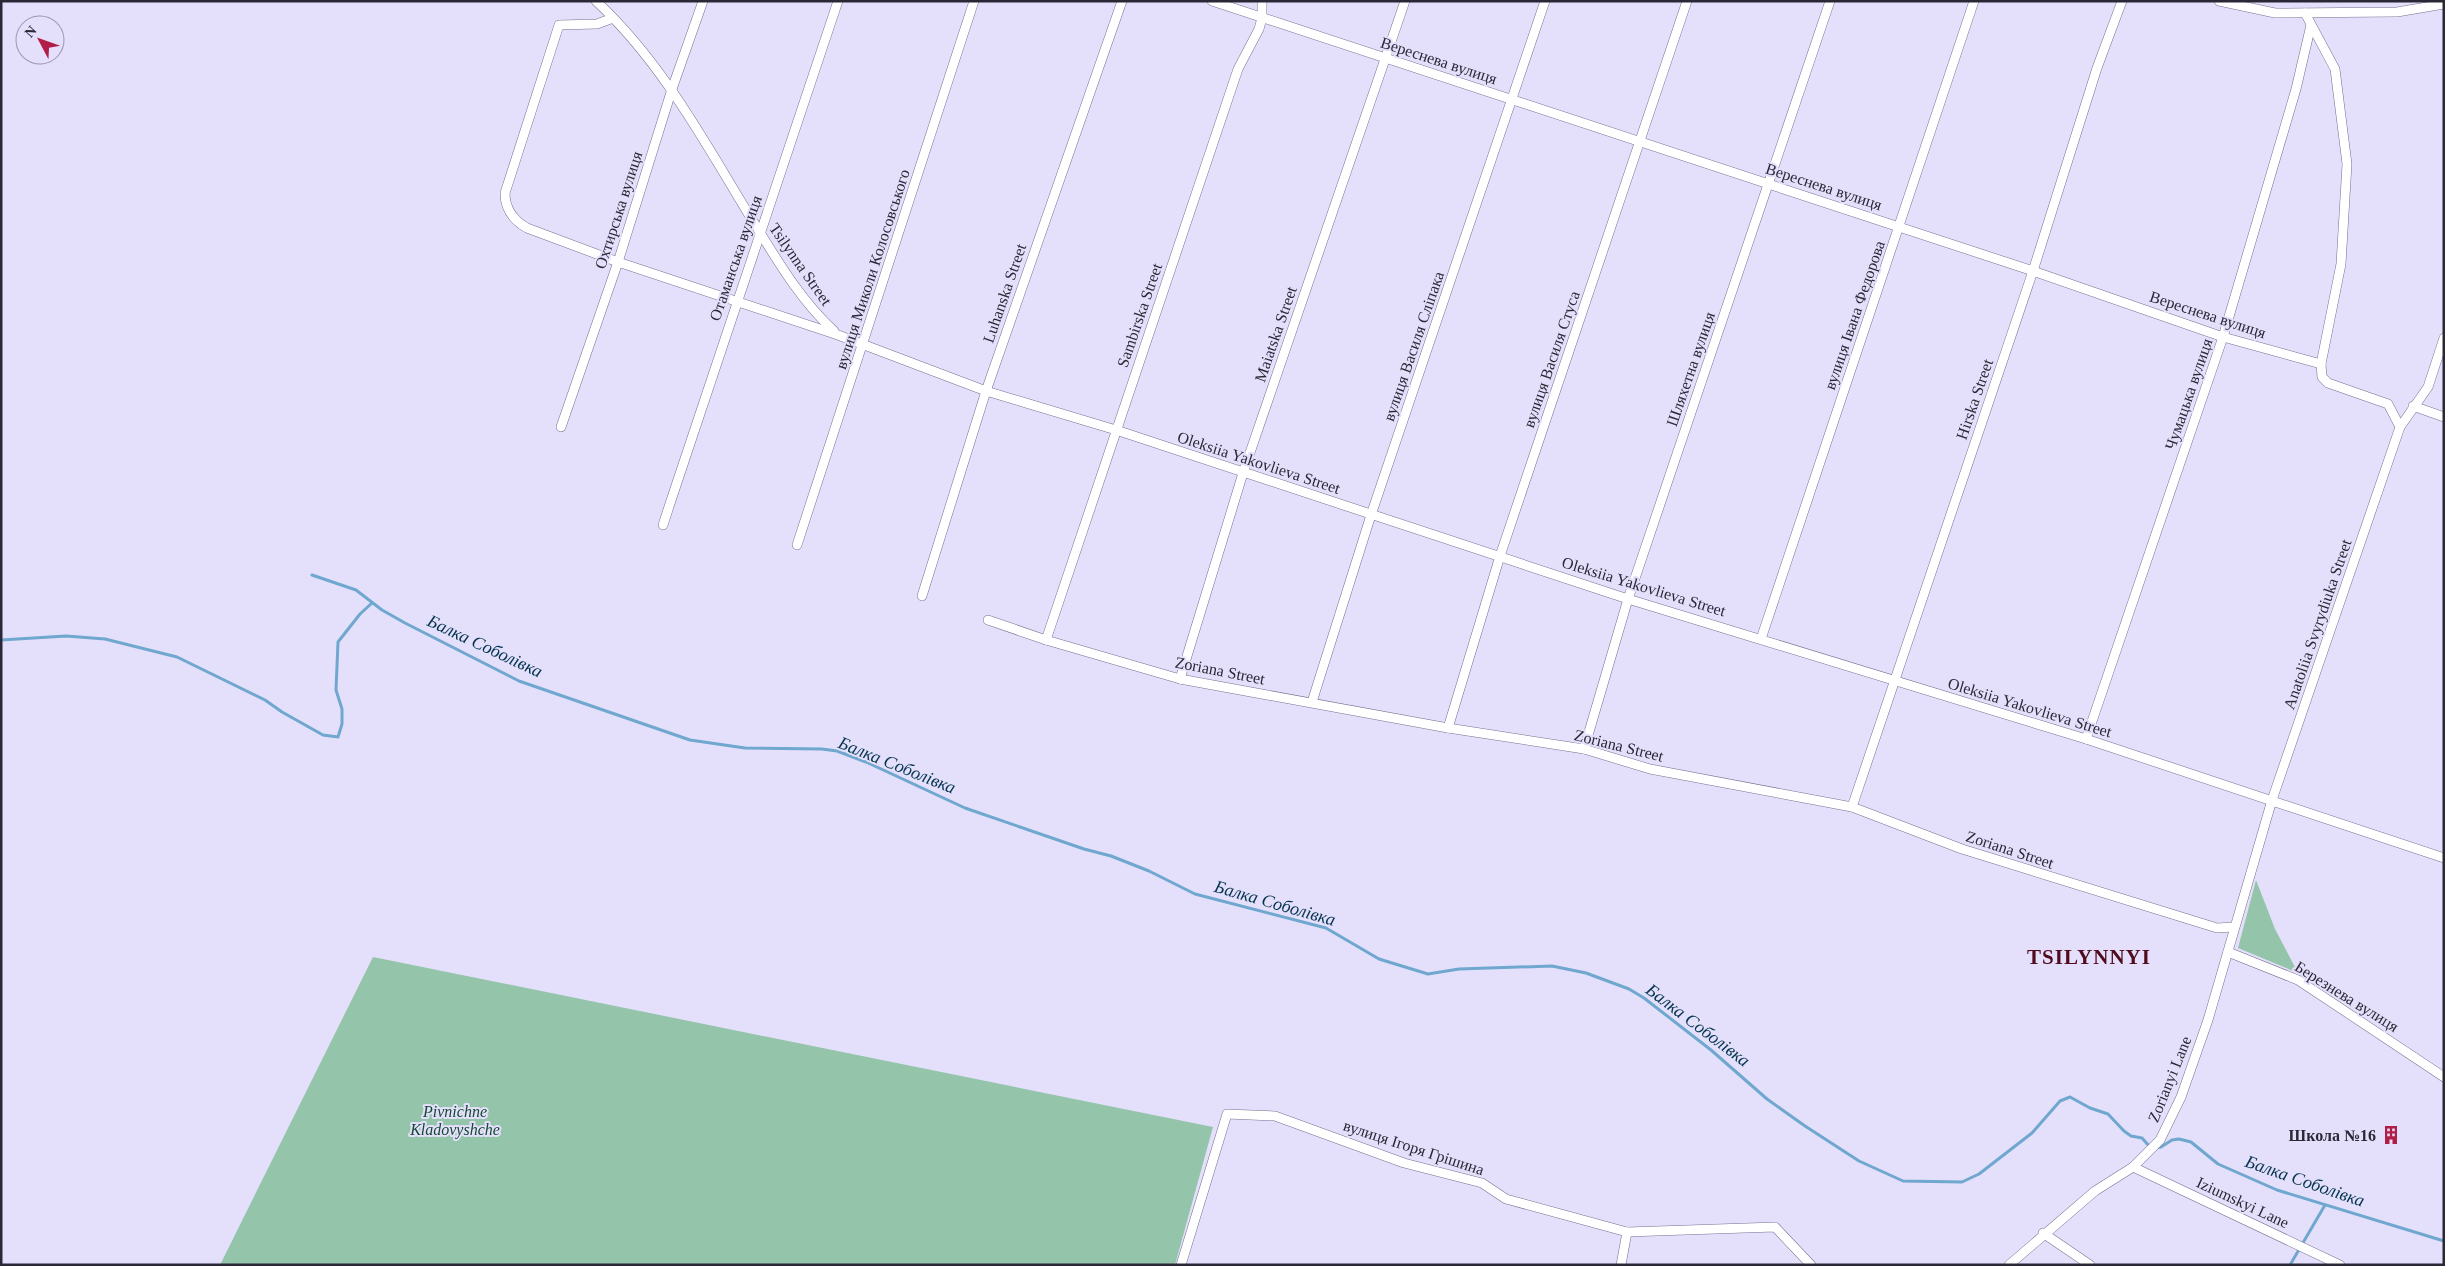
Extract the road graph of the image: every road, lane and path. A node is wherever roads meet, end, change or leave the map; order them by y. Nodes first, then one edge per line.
1 (596, 1) edge
2 (703, 1) edge
3 (838, 1) edge
4 (974, 1) edge
5 (1122, 1) edge
6 (1212, 1) edge
7 (1262, 1) edge
8 (1405, 1) edge
9 (1545, 1) edge
10 (1687, 1) edge
11 (1830, 1) edge
12 (1974, 1) edge
13 (2122, 1) edge
14 (2219, 1) edge
15 (2444, 4) edge
16 (2305, 13) junction
17 (613, 18) junction
18 (1262, 18) junction
19 (2311, 25) junction
20 (1386, 58) junction
21 (672, 89) junction
22 (1512, 100) junction
23 (1641, 142) junction
24 (1768, 184) junction
25 (1899, 227) junction
26 (760, 234) junction
27 (618, 262) junction
28 (2033, 271) junction
29 (736, 299) junction
30 (838, 334) junction
31 (2223, 337) junction
32 (2444, 338) edge
33 (864, 344) junction
34 (2321, 364) junction
35 (986, 391) junction
36 (2413, 406) junction
37 (2444, 417) edge
38 (561, 427) dead end
39 (2400, 427) junction
40 (1116, 430) junction
41 (1243, 473) junction
42 (1371, 515) junction
43 (663, 525) dead end
44 (797, 545) dead end
45 (1500, 556) junction
46 (922, 596) dead end
47 (1628, 599) junction
48 (988, 620) dead end
49 (1761, 638) junction
50 (1046, 640) junction
51 (1180, 679) junction
52 (1895, 682) junction
53 (1312, 702) junction
54 (1448, 728) junction
55 (2086, 739) junction
56 (1584, 749) junction
57 (2272, 800) junction
58 (1852, 807) junction
59 (2444, 858) edge
60 (2234, 927) junction
61 (2228, 952) junction
62 (2444, 1077) edge
63 (2132, 1167) junction
64 (1627, 1232) junction
65 (2043, 1233) junction
66 (1181, 1265) edge
67 (1621, 1265) edge
68 (1811, 1265) edge
69 (2009, 1265) edge
70 (2090, 1265) edge
71 (2340, 1265) edge

1 - 17 street, Tsilynna Street
2 - 21 street, Охтирська вулиця
3 - 26 street, Отаманська вулиця
4 - 33 street, вулиця Миколи Колосовського
5 - 35 street, Luhanska Street
6 - 18 street, Вереснева вулиця
7 - 18 street, Sambirska Street
8 - 20 street, Maiatska Street
9 - 22 street, вулиця Василя Сліпака
10 - 23 street, вулиця Василя Стуса
11 - 24 street, Шляхетна вулиця
12 - 25 street, вулиця Івана Федорова
13 - 28 street, Hirska Street
14 - 16 street
15 - 16 street
16 - 19 street
17 - 21 street, Tsilynna Street
17 - 27 street, Tsilynna Street
18 - 20 street, Вереснева вулиця
18 - 40 street, Sambirska Street
19 - 31 street, Чумацька вулиця
19 - 34 street
20 - 22 street, Вереснева вулиця
20 - 41 street, Maiatska Street
21 - 26 street, Tsilynna Street
21 - 27 street, Охтирська вулиця
22 - 23 street, Вереснева вулиця
22 - 42 street, вулиця Василя Сліпака
23 - 24 street, Вереснева вулиця
23 - 45 street, вулиця Василя Стуса
24 - 25 street, Вереснева вулиця
24 - 47 street, Шляхетна вулиця
25 - 28 street, Вереснева вулиця
25 - 49 street, вулиця Івана Федорова
26 - 29 street, Отаманська вулиця
26 - 30 street, Tsilynna Street
27 - 29 street, Tsilynna Street
27 - 38 street, Охтирська вулиця
28 - 31 street, Вереснева вулиця
28 - 52 street, Hirska Street
29 - 30 street, Tsilynna Street
29 - 43 street, Отаманська вулиця
30 - 33 street, Oleksiia Yakovlieva Street
31 - 34 street, Вереснева вулиця
31 - 55 street, Чумацька вулиця
32 - 36 street, Anatoliia Svyrydiuka Street
33 - 35 street, Oleksiia Yakovlieva Street
33 - 44 street, вулиця Миколи Колосовського
34 - 39 street
35 - 40 street, Oleksiia Yakovlieva Street
35 - 46 street, Luhanska Street
36 - 37 street
36 - 39 street, Anatoliia Svyrydiuka Street
39 - 57 street, Anatoliia Svyrydiuka Street
40 - 41 street, Oleksiia Yakovlieva Street
40 - 50 street, Sambirska Street
41 - 42 street, Oleksiia Yakovlieva Street
41 - 51 street, Maiatska Street
42 - 45 street, Oleksiia Yakovlieva Street
42 - 53 street, вулиця Василя Сліпака
45 - 47 street, Oleksiia Yakovlieva Street
45 - 54 street, вулиця Василя Стуса
47 - 49 street, Oleksiia Yakovlieva Street
47 - 56 street, Шляхетна вулиця
48 - 50 street, Zoriana Street
49 - 52 street, Oleksiia Yakovlieva Street
50 - 51 street, Zoriana Street
51 - 53 street, Zoriana Street
52 - 55 street, Oleksiia Yakovlieva Street
52 - 58 street, Hirska Street
53 - 54 street, Zoriana Street
54 - 56 street, Zoriana Street
55 - 57 street, Oleksiia Yakovlieva Street
56 - 58 street, Zoriana Street
57 - 59 street, Oleksiia Yakovlieva Street
57 - 60 street, Anatoliia Svyrydiuka Street
58 - 60 street, Zoriana Street
60 - 61 street, Zorianyi Lane
61 - 62 street, Березнева вулиця
61 - 63 street, Zorianyi Lane
63 - 65 street, Zorianyi Lane
63 - 71 street, Iziumskyi Lane
64 - 66 street, вулиця Ігоря Грішина
64 - 67 street
64 - 68 street, вулиця Ігоря Грішина
65 - 69 street, Zorianyi Lane
65 - 70 street

